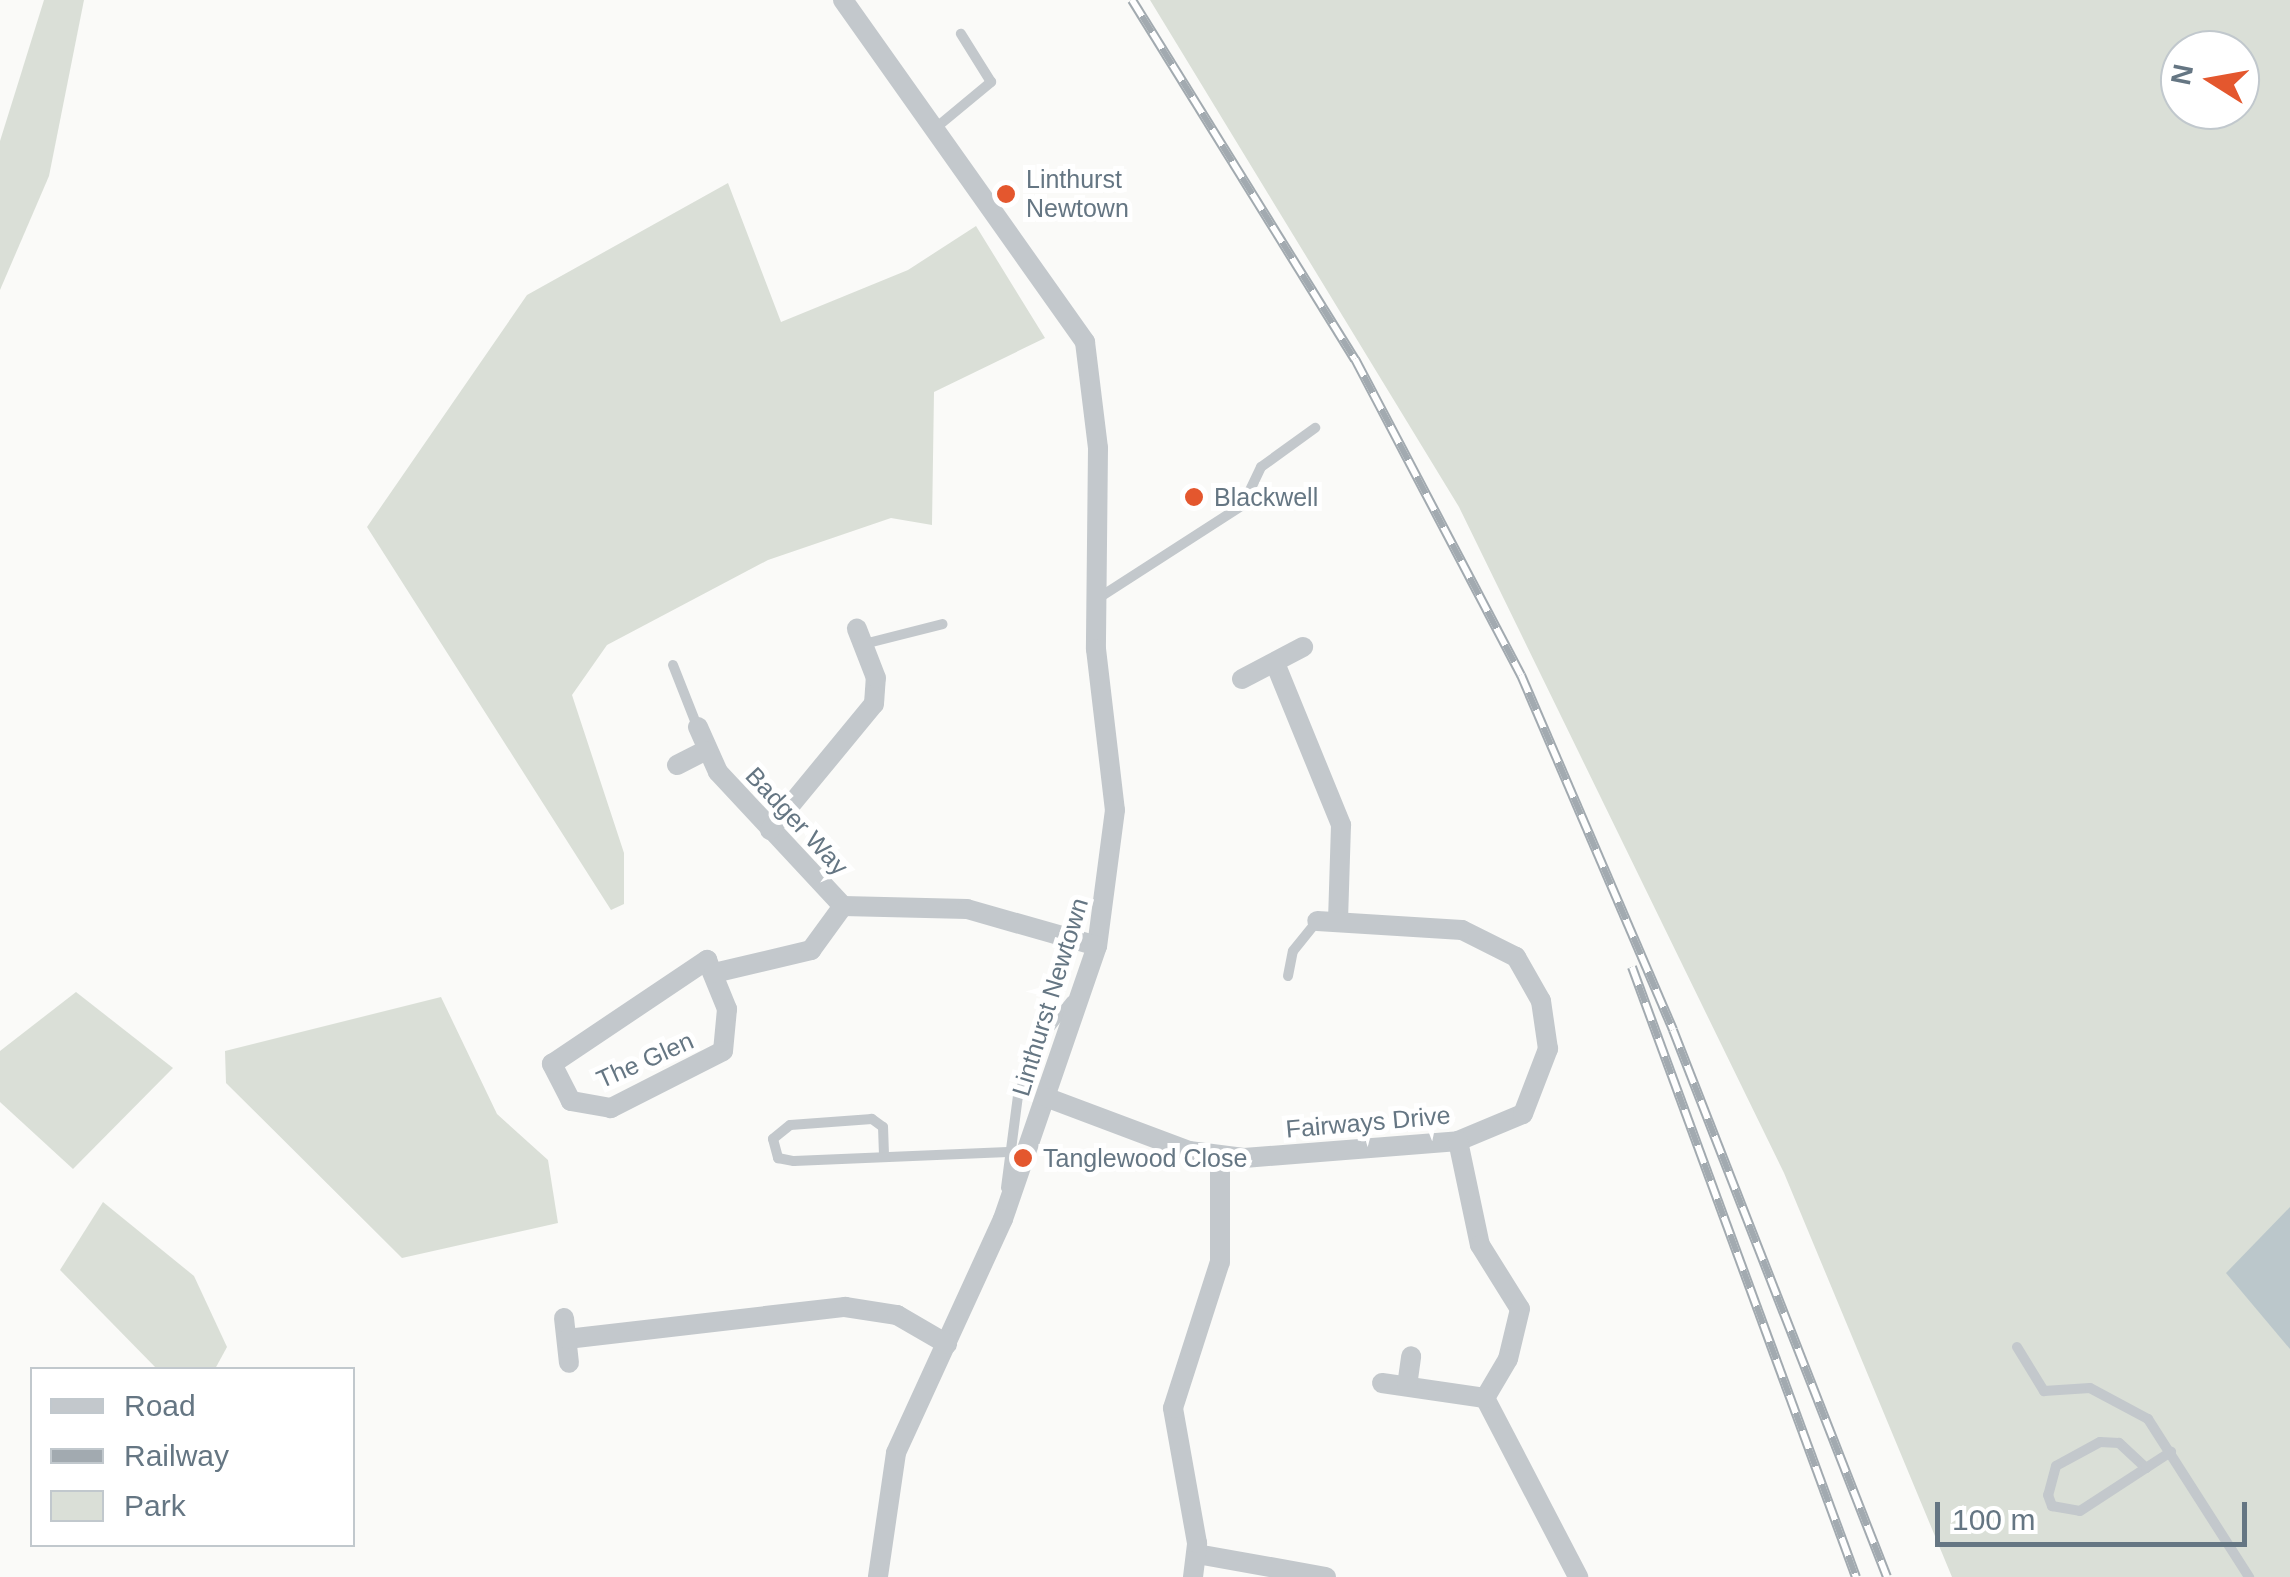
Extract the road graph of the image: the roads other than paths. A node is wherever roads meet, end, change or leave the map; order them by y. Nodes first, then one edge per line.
1 (842, 0) edge
2 (961, 34) dead end
3 (931, 132) junction
4 (1316, 428) dead end
5 (1096, 600) junction
6 (943, 624) dead end
7 (861, 636) joint
8 (1303, 647) dead end
9 (1275, 664) junction
10 (673, 666) dead end
11 (1242, 680) dead end
12 (698, 727) joint
13 (705, 751) junction
14 (677, 766) dead end
15 (770, 830) junction
16 (843, 906) junction
17 (1328, 921) junction
18 (1097, 946) junction
19 (714, 974) junction
20 (1288, 976) dead end
21 (1083, 986) junction
22 (1048, 1098) junction
23 (1458, 1141) junction
24 (1008, 1152) junction
25 (884, 1154) junction
26 (1220, 1157) junction
27 (1004, 1219) junction
28 (947, 1344) junction
29 (2017, 1347) dead end
30 (1411, 1356) dead end
31 (570, 1362) dead end
32 (1382, 1383) dead end
33 (1407, 1386) junction
34 (1485, 1398) junction
35 (2170, 1452) junction
36 (2146, 1468) junction
37 (1197, 1554) junction
38 (878, 1577) edge
39 (1193, 1577) edge
40 (1326, 1577) edge
41 (1578, 1577) edge
42 (2249, 1577) edge

1 - 3 street, Linthurst Newtown
2 - 3 lane
3 - 5 street, Linthurst Newtown
4 - 5 lane
5 - 18 street, Linthurst Newtown
6 - 7 lane
7 - 15 street
8 - 9 street
9 - 11 street
9 - 17 street
10 - 12 lane
12 - 13 street, Badger Way
13 - 14 street
13 - 15 street, Badger Way
15 - 16 street, Badger Way
16 - 18 street, Badger Way
16 - 19 street, The Glen
17 - 20 lane
17 - 23 street, Fairways Drive
18 - 21 street, Linthurst Newtown
19 - 19 street, The Glen
21 - 22 street, Linthurst Newtown
21 - 24 lane
22 - 26 street, Fairways Drive
22 - 27 street, Linthurst Newtown
23 - 26 street, Fairways Drive
23 - 34 street
24 - 25 lane
24 - 27 lane
25 - 25 lane
26 - 37 street
27 - 28 street, Linthurst Newtown
28 - 31 street
28 - 38 street, Linthurst Newtown
29 - 35 lane
30 - 33 street
32 - 33 street
33 - 34 street
34 - 41 street
35 - 36 lane
35 - 42 lane
36 - 36 lane
37 - 39 street
37 - 40 street

